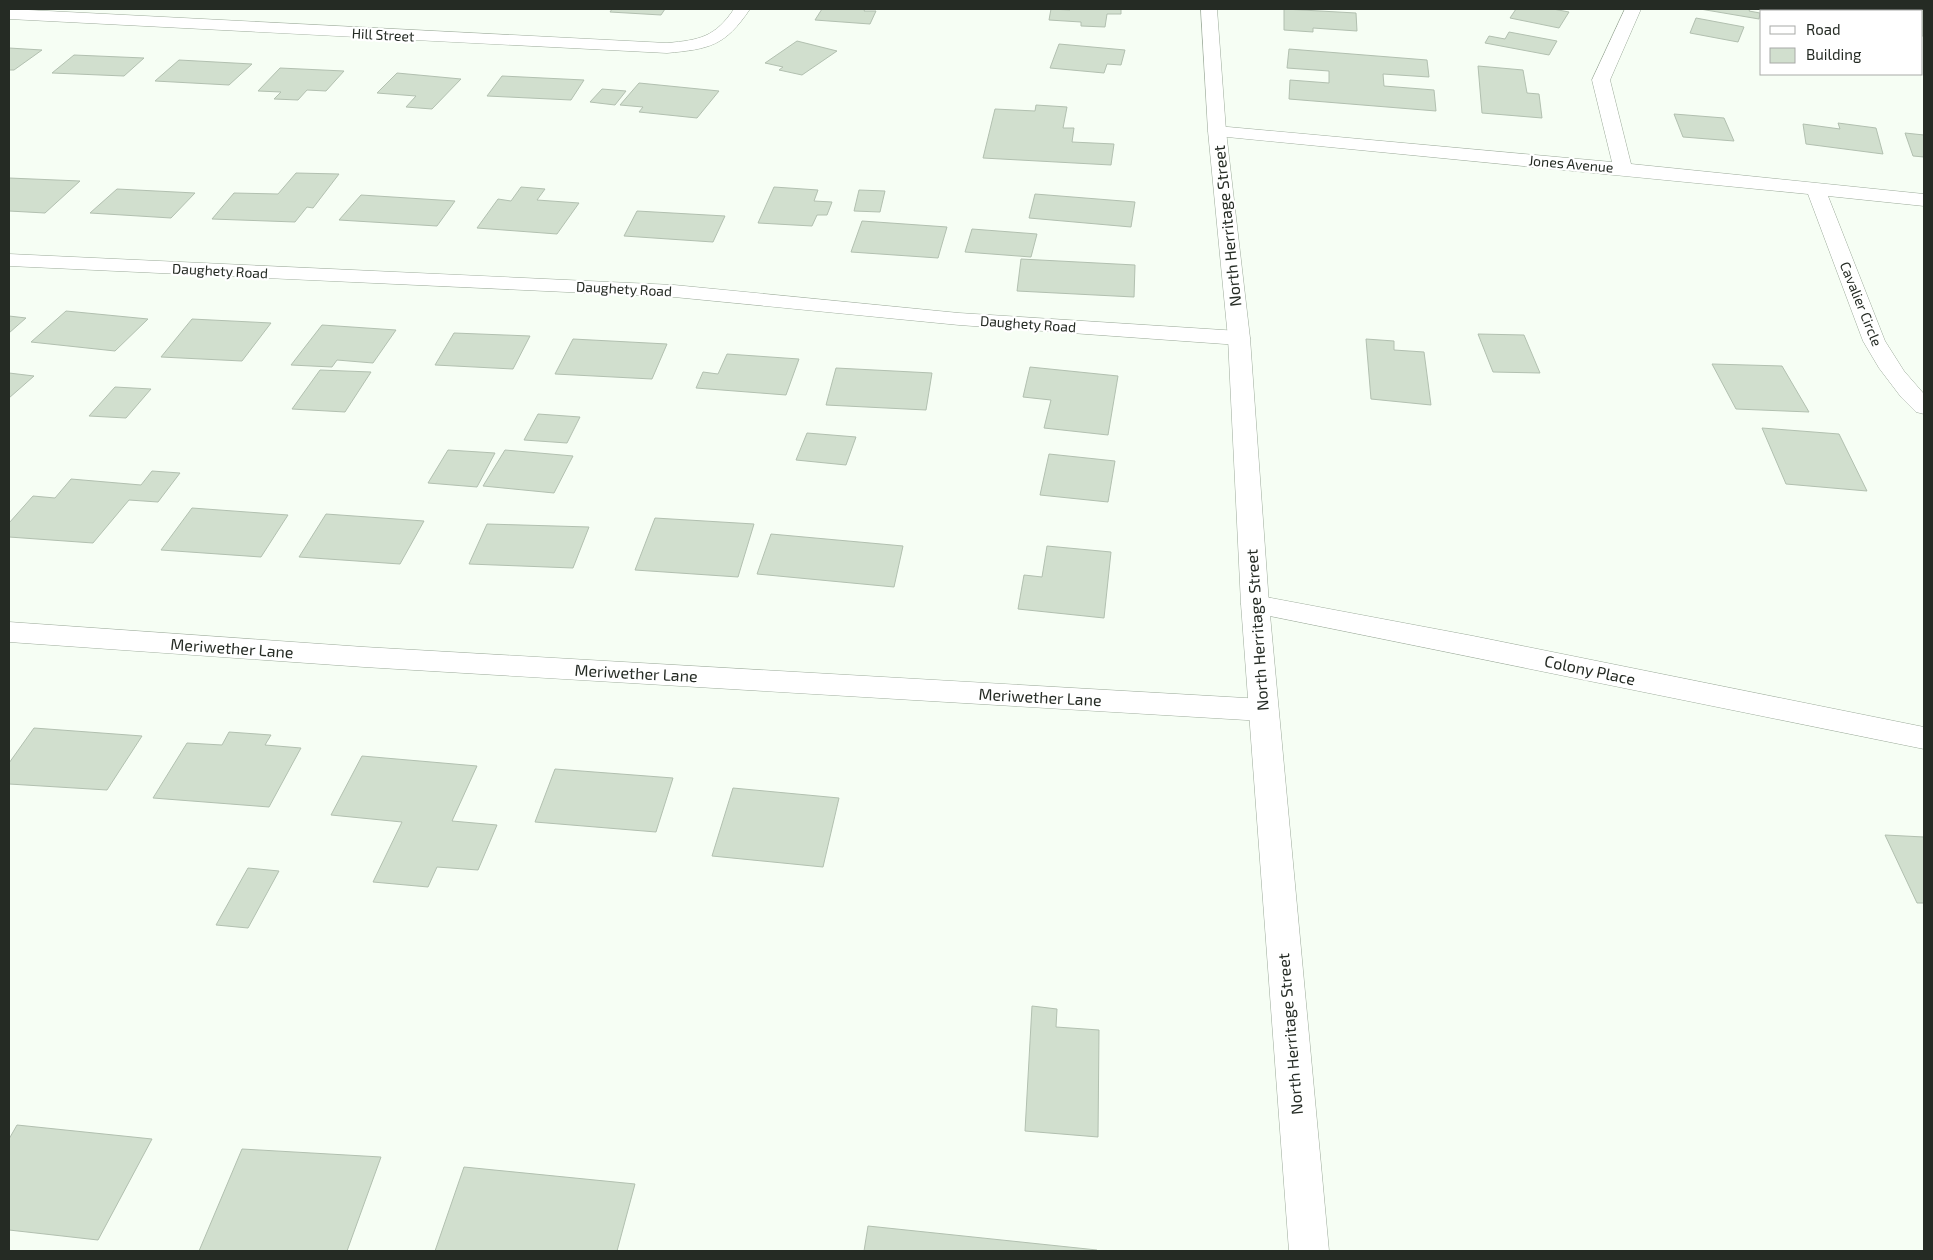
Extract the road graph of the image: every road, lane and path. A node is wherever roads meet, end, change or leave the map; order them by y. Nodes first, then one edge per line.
1 (742, 9) edge
2 (1209, 9) edge
3 (1632, 9) edge
4 (9, 14) edge
5 (1217, 131) junction
6 (1623, 169) junction
7 (1816, 190) junction
8 (1924, 200) edge
9 (9, 260) edge
10 (1239, 338) junction
11 (1924, 408) edge
12 (1255, 604) junction
13 (9, 632) edge
14 (1263, 710) junction
15 (1924, 738) edge
16 (1309, 1251) edge

1 - 4 street, Hill Street
2 - 5 street, North Herritage Street
3 - 6 street
5 - 6 street, Jones Avenue
5 - 10 street, North Herritage Street
6 - 7 street, Jones Avenue
7 - 8 street, Jones Avenue
7 - 11 street, Cavalier Circle
9 - 10 street, Daughety Road
10 - 12 street, North Herritage Street
12 - 14 street, North Herritage Street
12 - 15 street, Colony Place
13 - 14 street, Meriwether Lane
14 - 16 street, North Herritage Street

